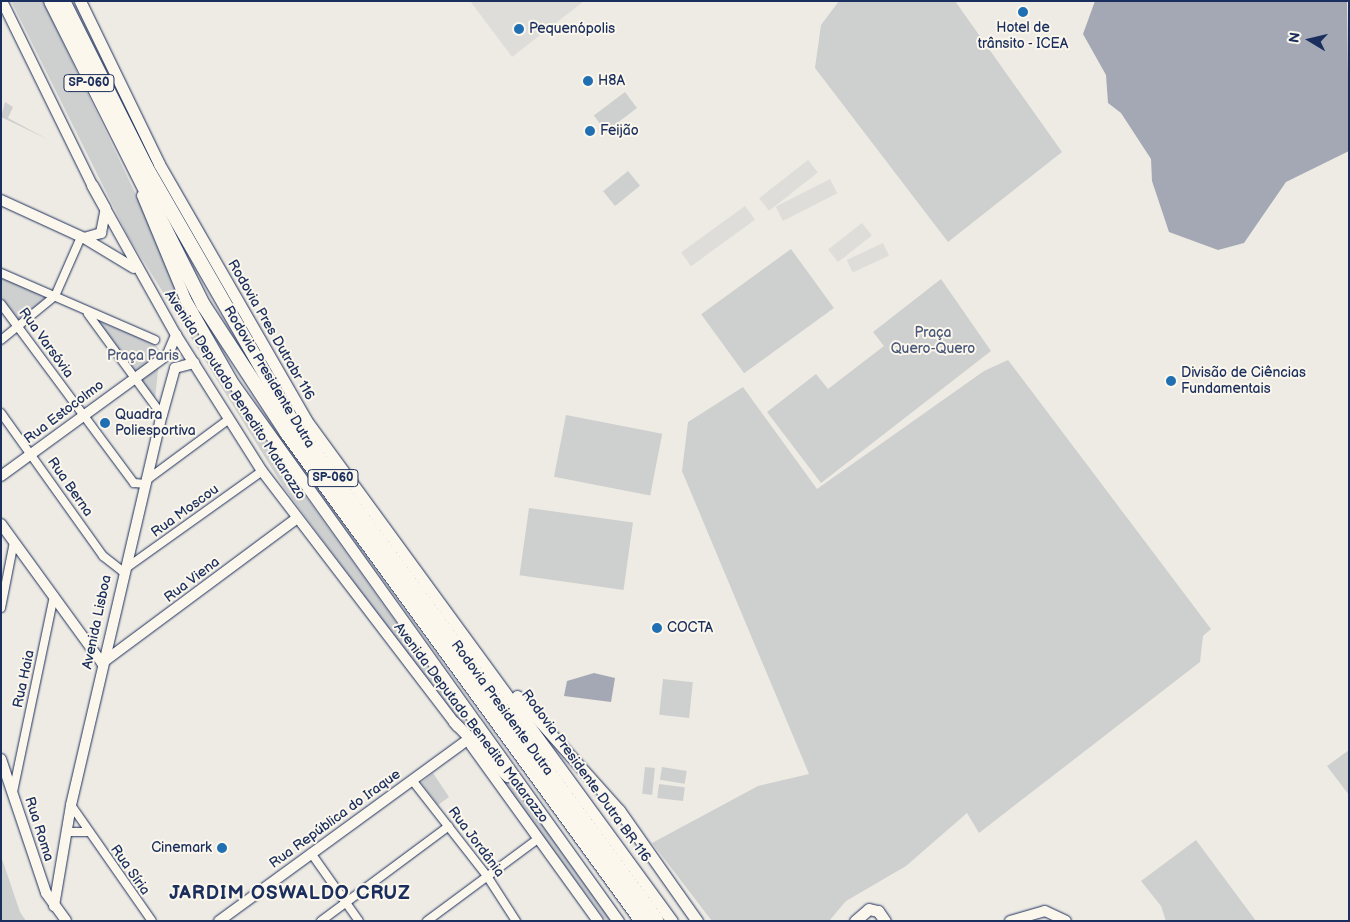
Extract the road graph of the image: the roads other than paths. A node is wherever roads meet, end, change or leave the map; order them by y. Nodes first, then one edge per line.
1 (2, 1) edge
2 (51, 1) edge
3 (63, 1) edge
4 (80, 1) edge
5 (130, 165) junction
6 (92, 185) joint
7 (1, 200) edge
8 (105, 208) junction
9 (82, 237) junction
10 (138, 272) junction
11 (1, 273) edge
12 (55, 296) junction
13 (1, 304) edge
14 (88, 314) junction
15 (19, 327) junction
16 (176, 335) junction
17 (1, 340) edge
18 (155, 340) dead end
19 (168, 354) junction
20 (192, 360) junction
21 (133, 377) junction
22 (1, 413) edge
23 (83, 414) junction
24 (162, 415) junction
25 (229, 418) junction
26 (31, 454) junction
27 (262, 471) junction
28 (1, 476) edge
29 (147, 482) junction
30 (296, 518) junction
31 (1, 524) edge
32 (14, 542) junction
33 (122, 571) junction
34 (54, 596) junction
35 (1, 608) edge
36 (476, 650) junction
37 (102, 663) junction
38 (454, 722) junction
39 (467, 740) junction
40 (1, 759) edge
41 (18, 768) junction
42 (5, 772) junction
43 (412, 780) junction
44 (13, 793) junction
45 (530, 799) junction
46 (71, 805) junction
47 (449, 826) junction
48 (66, 832) junction
49 (89, 832) junction
50 (539, 838) junction
51 (311, 854) junction
52 (487, 876) junction
53 (346, 903) junction
54 (54, 906) junction
55 (856, 918) edge
56 (66, 921) edge
57 (152, 921) edge
58 (219, 921) edge
59 (321, 921) edge
60 (359, 921) edge
61 (427, 921) edge
62 (516, 921) edge
63 (598, 921) edge
64 (618, 921) edge
65 (642, 921) edge
66 (658, 921) edge
67 (672, 921) edge
68 (697, 921) edge
69 (846, 921) edge
70 (885, 921) edge
71 (1010, 921) edge
72 (1066, 921) edge

1 - 6 main road, Avenida Deputado Benedito Matarazzo
2 - 5 highway, Rodovia Presidente Dutra / SP-060
3 - 66 highway, Rodovia Presidente Dutra / SP-060
4 - 36 main road, Rodovia Pres Dutrabr 116
5 - 45 main road
5 - 65 highway, Rodovia Presidente Dutra / SP-060
6 - 8 main road, Avenida Deputado Benedito Matarazzo
7 - 9 main road
8 - 9 main road
8 - 10 main road, Avenida Deputado Benedito Matarazzo
9 - 10 main road
9 - 12 street
10 - 16 main road, Avenida Deputado Benedito Matarazzo
11 - 12 street
12 - 14 street
12 - 15 street
13 - 15 street, Rua Varsóvia
14 - 18 street
14 - 21 street
15 - 17 street
15 - 23 street, Rua Varsóvia
16 - 19 main road
16 - 20 main road, Avenida Deputado Benedito Matarazzo
19 - 20 main road
19 - 21 main road, Rua Estocolmo
20 - 24 main road, Avenida Lisboa
20 - 25 main road, Avenida Deputado Benedito Matarazzo
21 - 23 main road, Rua Estocolmo
21 - 24 street
22 - 26 street, Rua Berna
23 - 26 main road, Rua Estocolmo
23 - 29 street, Rua Varsóvia
24 - 29 main road, Avenida Lisboa
25 - 27 main road, Avenida Deputado Benedito Matarazzo
25 - 29 street
26 - 28 main road, Rua Estocolmo
26 - 33 street, Rua Berna
27 - 30 main road, Avenida Deputado Benedito Matarazzo
27 - 33 street, Rua Moscou
29 - 33 main road, Avenida Lisboa
30 - 37 main road, Rua Viena
30 - 38 main road, Avenida Deputado Benedito Matarazzo
31 - 32 main road
32 - 34 main road
32 - 35 street
33 - 37 main road, Avenida Lisboa
34 - 37 main road
34 - 41 street, Rua Haia
36 - 67 main road, Rodovia Presidente Dutra BR 116
36 - 68 main road
37 - 46 main road, Avenida Lisboa
38 - 39 main road, Avenida Deputado Benedito Matarazzo
38 - 45 main road
39 - 43 main road, Rua República do Iraque
39 - 50 main road, Avenida Deputado Benedito Matarazzo
40 - 42 main road, Rua Roma
41 - 42 street
41 - 44 street, Rua Haia
42 - 44 main road, Rua Roma
43 - 47 street, Rua Jordânia
43 - 51 main road, Rua República do Iraque
44 - 54 main road, Rua Roma
45 - 64 main road
46 - 48 main road, Avenida Lisboa
46 - 49 street, Rua Síria
47 - 52 street, Rua Jordânia
47 - 53 street
48 - 49 street
48 - 54 main road, Avenida Lisboa
49 - 57 street, Rua Síria
50 - 52 street
50 - 63 main road, Avenida Deputado Benedito Matarazzo
51 - 53 street
51 - 58 main road, Rua República do Iraque
52 - 61 street
52 - 62 street, Rua Jordânia
53 - 59 street
53 - 60 street
54 - 56 main road, Rua Roma
55 - 69 main road
55 - 70 main road
71 - 72 main road

